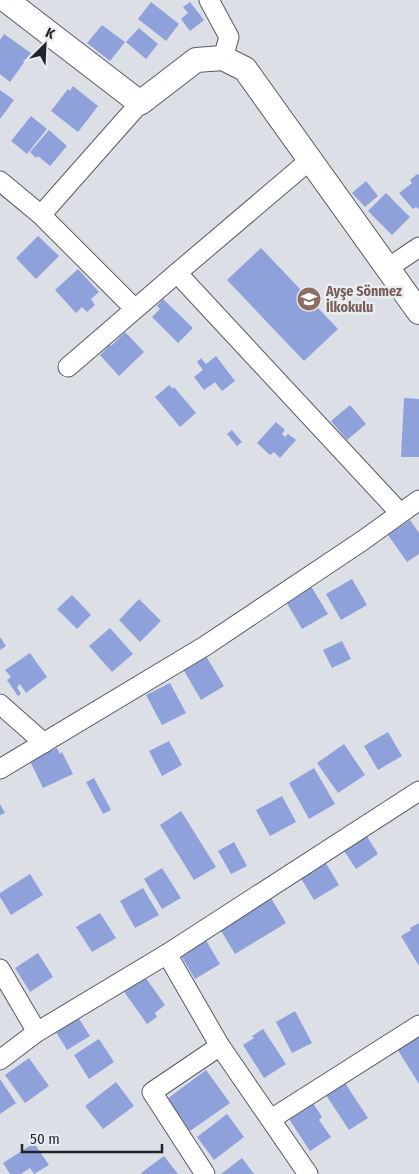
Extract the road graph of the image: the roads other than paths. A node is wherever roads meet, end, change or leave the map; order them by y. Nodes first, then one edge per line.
1 (6, 0) edge
2 (209, 0) edge
3 (223, 58) junction
4 (140, 103) junction
5 (310, 160) junction
6 (0, 181) edge
7 (41, 215) junction
8 (419, 247) edge
9 (388, 268) junction
10 (177, 273) junction
11 (134, 309) junction
12 (419, 312) edge
13 (68, 367) dead end
14 (419, 500) edge
15 (400, 513) junction
16 (0, 704) edge
17 (44, 742) junction
18 (0, 769) edge
19 (419, 790) edge
20 (167, 954) junction
21 (0, 968) edge
22 (419, 1025) edge
23 (37, 1032) junction
24 (220, 1046) junction
25 (0, 1060) edge
26 (271, 1119) junction
27 (205, 1174) edge
28 (308, 1174) edge

1 - 4 street
2 - 3 street
3 - 4 street
3 - 5 street
4 - 7 street
5 - 9 street
5 - 10 street
6 - 7 street
7 - 11 street
8 - 9 street
9 - 12 street
10 - 11 street
10 - 15 street
11 - 13 street
14 - 15 street
15 - 17 street
16 - 17 street
17 - 18 street
19 - 20 street
20 - 23 street
20 - 24 street
21 - 23 street
22 - 26 street
23 - 25 street
24 - 26 street
24 - 27 street
26 - 28 street

